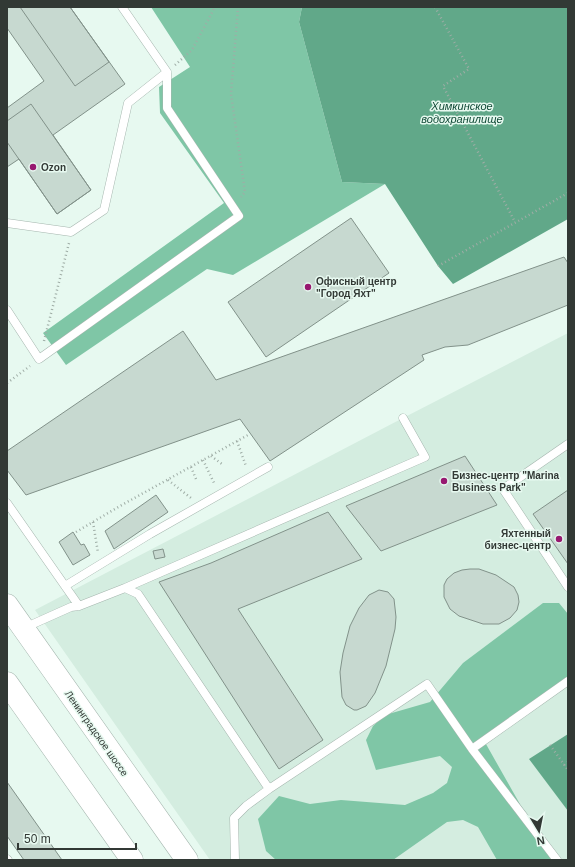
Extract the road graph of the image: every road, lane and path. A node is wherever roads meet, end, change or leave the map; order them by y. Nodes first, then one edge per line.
1 (122, 7) edge
2 (215, 7) edge
3 (238, 7) edge
4 (435, 7) edge
5 (167, 72) junction
6 (568, 193) edge
7 (232, 206) junction
8 (515, 222) junction
9 (7, 223) edge
10 (71, 232) junction
11 (438, 266) dead end
12 (7, 310) edge
13 (39, 359) junction
14 (7, 383) edge
15 (403, 418) dead end
16 (248, 435) dead end
17 (237, 441) junction
18 (568, 444) edge
19 (211, 456) junction
20 (203, 460) junction
21 (222, 464) dead end
22 (191, 467) junction
23 (268, 467) dead end
24 (249, 471) dead end
25 (196, 479) dead end
26 (168, 480) junction
27 (217, 490) dead end
28 (196, 502) dead end
29 (7, 503) edge
30 (93, 522) junction
31 (76, 532) dead end
32 (98, 554) dead end
33 (65, 586) junction
34 (568, 587) edge
35 (125, 588) junction
36 (7, 605) edge
37 (79, 606) junction
38 (23, 628) junction
39 (568, 681) edge
40 (7, 683) edge
41 (550, 746) dead end
42 (472, 749) junction
43 (568, 762) edge
44 (564, 765) junction
45 (568, 770) edge
46 (269, 789) junction
47 (132, 860) edge
48 (187, 860) edge
49 (235, 860) edge
50 (557, 860) edge

1 - 5 lane
2 - 5 path
3 - 7 path
4 - 8 path
5 - 7 lane
5 - 10 lane
6 - 8 path
7 - 13 lane
8 - 11 path
9 - 10 lane
10 - 13 path
12 - 13 lane
13 - 14 path
15 - 35 lane
16 - 17 path
17 - 19 path
17 - 24 path
18 - 34 lane
19 - 20 path
19 - 21 path
20 - 22 path
20 - 27 path
22 - 25 path
22 - 26 path
23 - 33 lane
26 - 28 path
26 - 30 path
29 - 33 lane
30 - 31 path
30 - 32 path
33 - 37 lane
35 - 37 lane
35 - 46 lane
36 - 38 main road, Ленинградское шоссе
37 - 38 lane
38 - 48 main road, Ленинградское шоссе
39 - 42 lane
40 - 47 main road
41 - 44 path
42 - 46 lane
42 - 50 lane
43 - 44 path
44 - 45 path
46 - 49 lane

